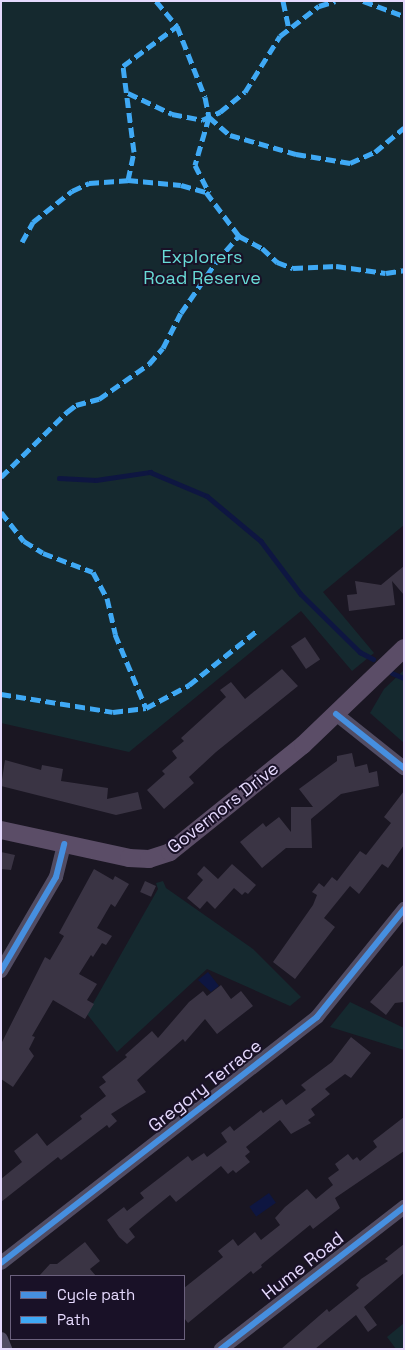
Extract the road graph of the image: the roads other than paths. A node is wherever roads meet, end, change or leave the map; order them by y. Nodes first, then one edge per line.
1 (404, 648) edge
2 (336, 714) junction
3 (404, 768) edge
4 (1, 830) edge
5 (64, 844) junction
6 (404, 909) edge
7 (1, 971) edge
8 (404, 1207) edge
9 (1, 1263) edge
10 (1, 1339) edge
11 (5, 1349) edge
12 (221, 1349) edge

1 - 2 main road, Governors Drive
2 - 3 street
2 - 5 main road, Governors Drive
4 - 5 main road, Governors Drive
5 - 7 street
6 - 9 street, Gregory Terrace
8 - 12 street, Hume Road
10 - 11 street

